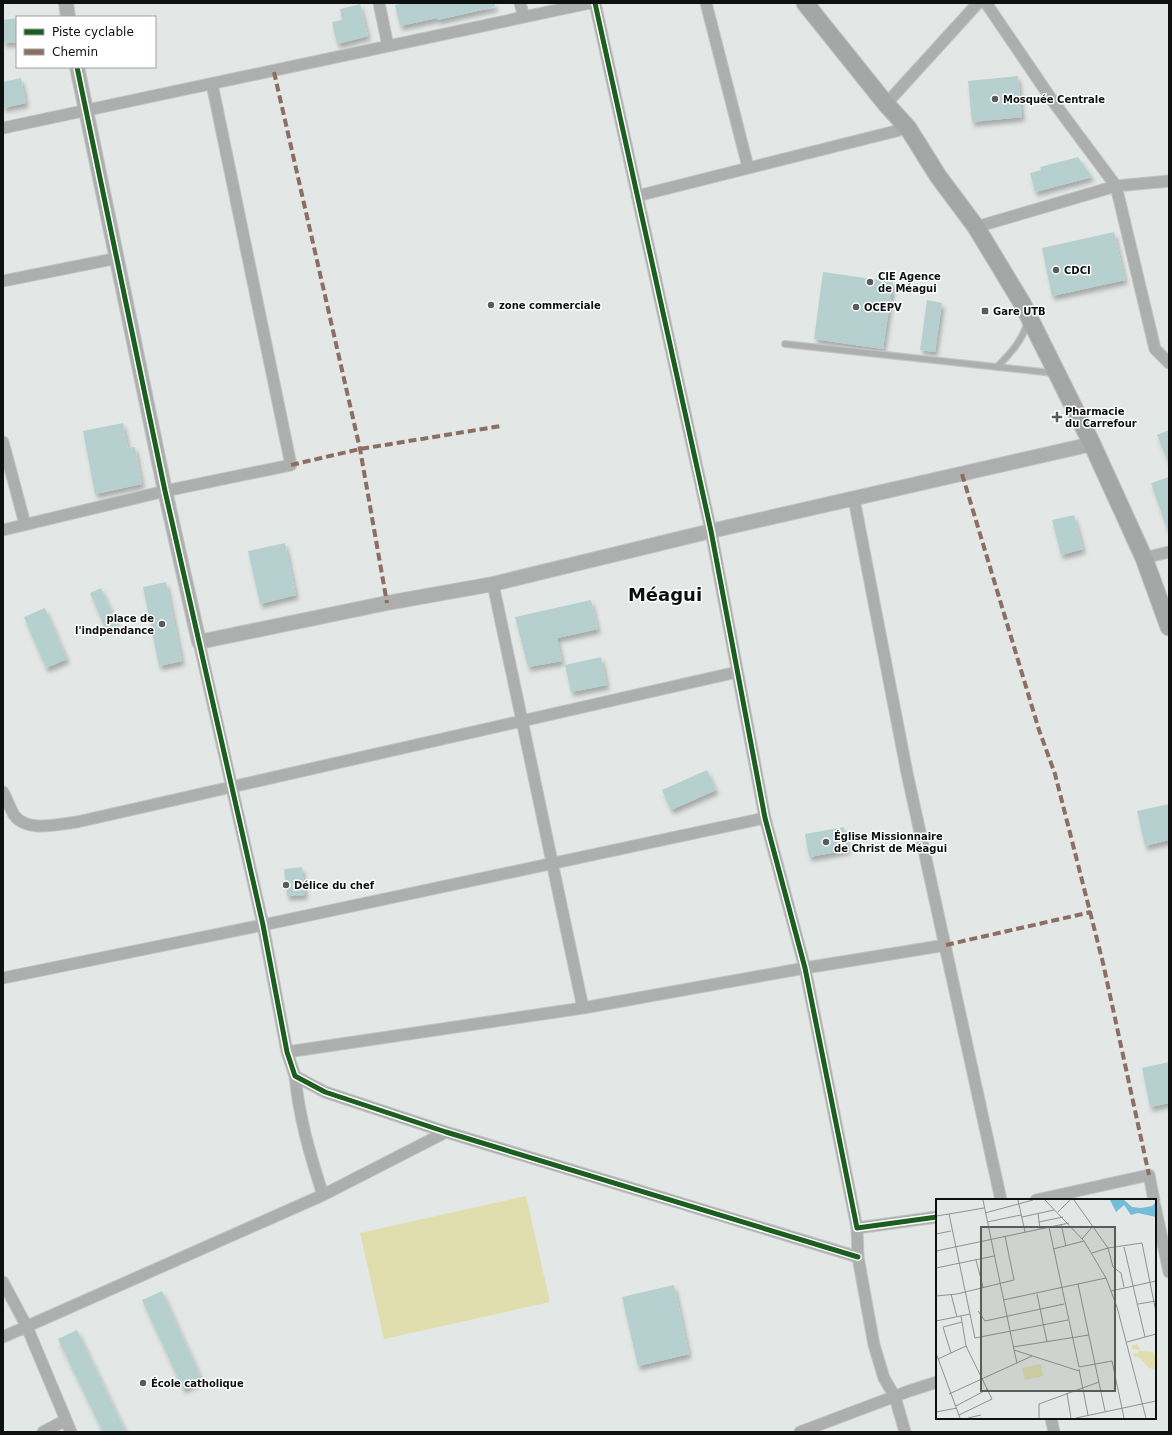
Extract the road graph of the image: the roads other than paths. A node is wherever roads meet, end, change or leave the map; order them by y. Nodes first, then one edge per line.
1 (66, 3) edge
2 (379, 3) edge
3 (520, 3) edge
4 (590, 3) edge
5 (595, 3) edge
6 (706, 3) edge
7 (805, 3) edge
8 (978, 3) edge
9 (986, 3) edge
10 (68, 16) edge
11 (524, 17) junction
12 (388, 46) junction
13 (77, 68) edge
14 (212, 84) junction
15 (886, 104) junction
16 (85, 110) junction
17 (3, 128) edge
18 (908, 128) junction
19 (748, 167) junction
20 (1169, 181) edge
21 (1116, 186) junction
22 (637, 196) junction
23 (976, 227) junction
24 (118, 258) junction
25 (3, 281) edge
26 (1028, 316) junction
27 (785, 344) dead end
28 (1169, 363) edge
29 (997, 367) junction
30 (1057, 373) junction
31 (3, 442) edge
32 (1092, 444) junction
33 (165, 491) junction
34 (854, 500) junction
35 (25, 524) junction
36 (3, 530) edge
37 (711, 531) junction
38 (1169, 552) edge
39 (1144, 558) junction
40 (492, 584) junction
41 (1169, 627) edge
42 (199, 642) junction
43 (737, 672) junction
44 (522, 722) junction
45 (232, 787) junction
46 (3, 792) edge
47 (765, 818) junction
48 (553, 862) junction
49 (263, 925) junction
50 (946, 945) junction
51 (805, 968) junction
52 (3, 978) edge
53 (584, 1008) junction
54 (287, 1052) junction
55 (295, 1076) junction
56 (446, 1132) junction
57 (323, 1195) junction
58 (1001, 1199) edge
59 (1041, 1199) edge
60 (1154, 1199) edge
61 (1156, 1211) edge
62 (936, 1217) edge
63 (857, 1228) junction
64 (858, 1257) junction
65 (1169, 1272) edge
66 (3, 1282) edge
67 (27, 1327) junction
68 (3, 1337) edge
69 (936, 1382) edge
70 (895, 1397) junction
71 (1051, 1419) edge
72 (66, 1420) junction
73 (43, 1432) edge
74 (71, 1432) edge
75 (800, 1432) edge
76 (905, 1432) edge
77 (1054, 1432) edge

1 - 10 street
2 - 12 street
3 - 11 street
4 - 11 street
5 - 22 street
6 - 19 street
7 - 15 main road
8 - 15 street
9 - 21 street
11 - 12 street
12 - 14 street
13 - 16 street
14 - 16 street
14 - 33 street
15 - 18 main road
16 - 17 street
16 - 24 street
18 - 19 street
18 - 23 main road
19 - 22 street
20 - 21 street
21 - 23 street
21 - 28 street
22 - 37 street
23 - 26 main road
24 - 25 street
24 - 33 street
26 - 29 lane
26 - 30 main road
27 - 29 lane
29 - 30 lane
30 - 32 main road
31 - 35 street
32 - 34 street
32 - 39 main road
33 - 35 street
33 - 42 street
34 - 37 street
34 - 50 street
35 - 36 street
37 - 40 street
37 - 43 street
38 - 39 street
39 - 41 main road
40 - 42 street
40 - 44 street
42 - 45 street
43 - 44 street
43 - 47 street
44 - 45 street
44 - 48 street
45 - 46 street
45 - 49 street
47 - 48 street
47 - 51 street
48 - 49 street
48 - 53 street
49 - 52 street
49 - 54 street
50 - 51 street
50 - 58 street
51 - 53 street
51 - 63 street
53 - 54 street
54 - 55 street
55 - 56 street
55 - 57 street
56 - 57 street
56 - 64 street
57 - 67 street
59 - 60 street
61 - 65 street
62 - 63 street
63 - 64 street
64 - 70 street
66 - 67 street
67 - 68 street
67 - 72 street
69 - 70 street
70 - 75 street
70 - 76 street
71 - 77 street
72 - 73 street
72 - 74 street

